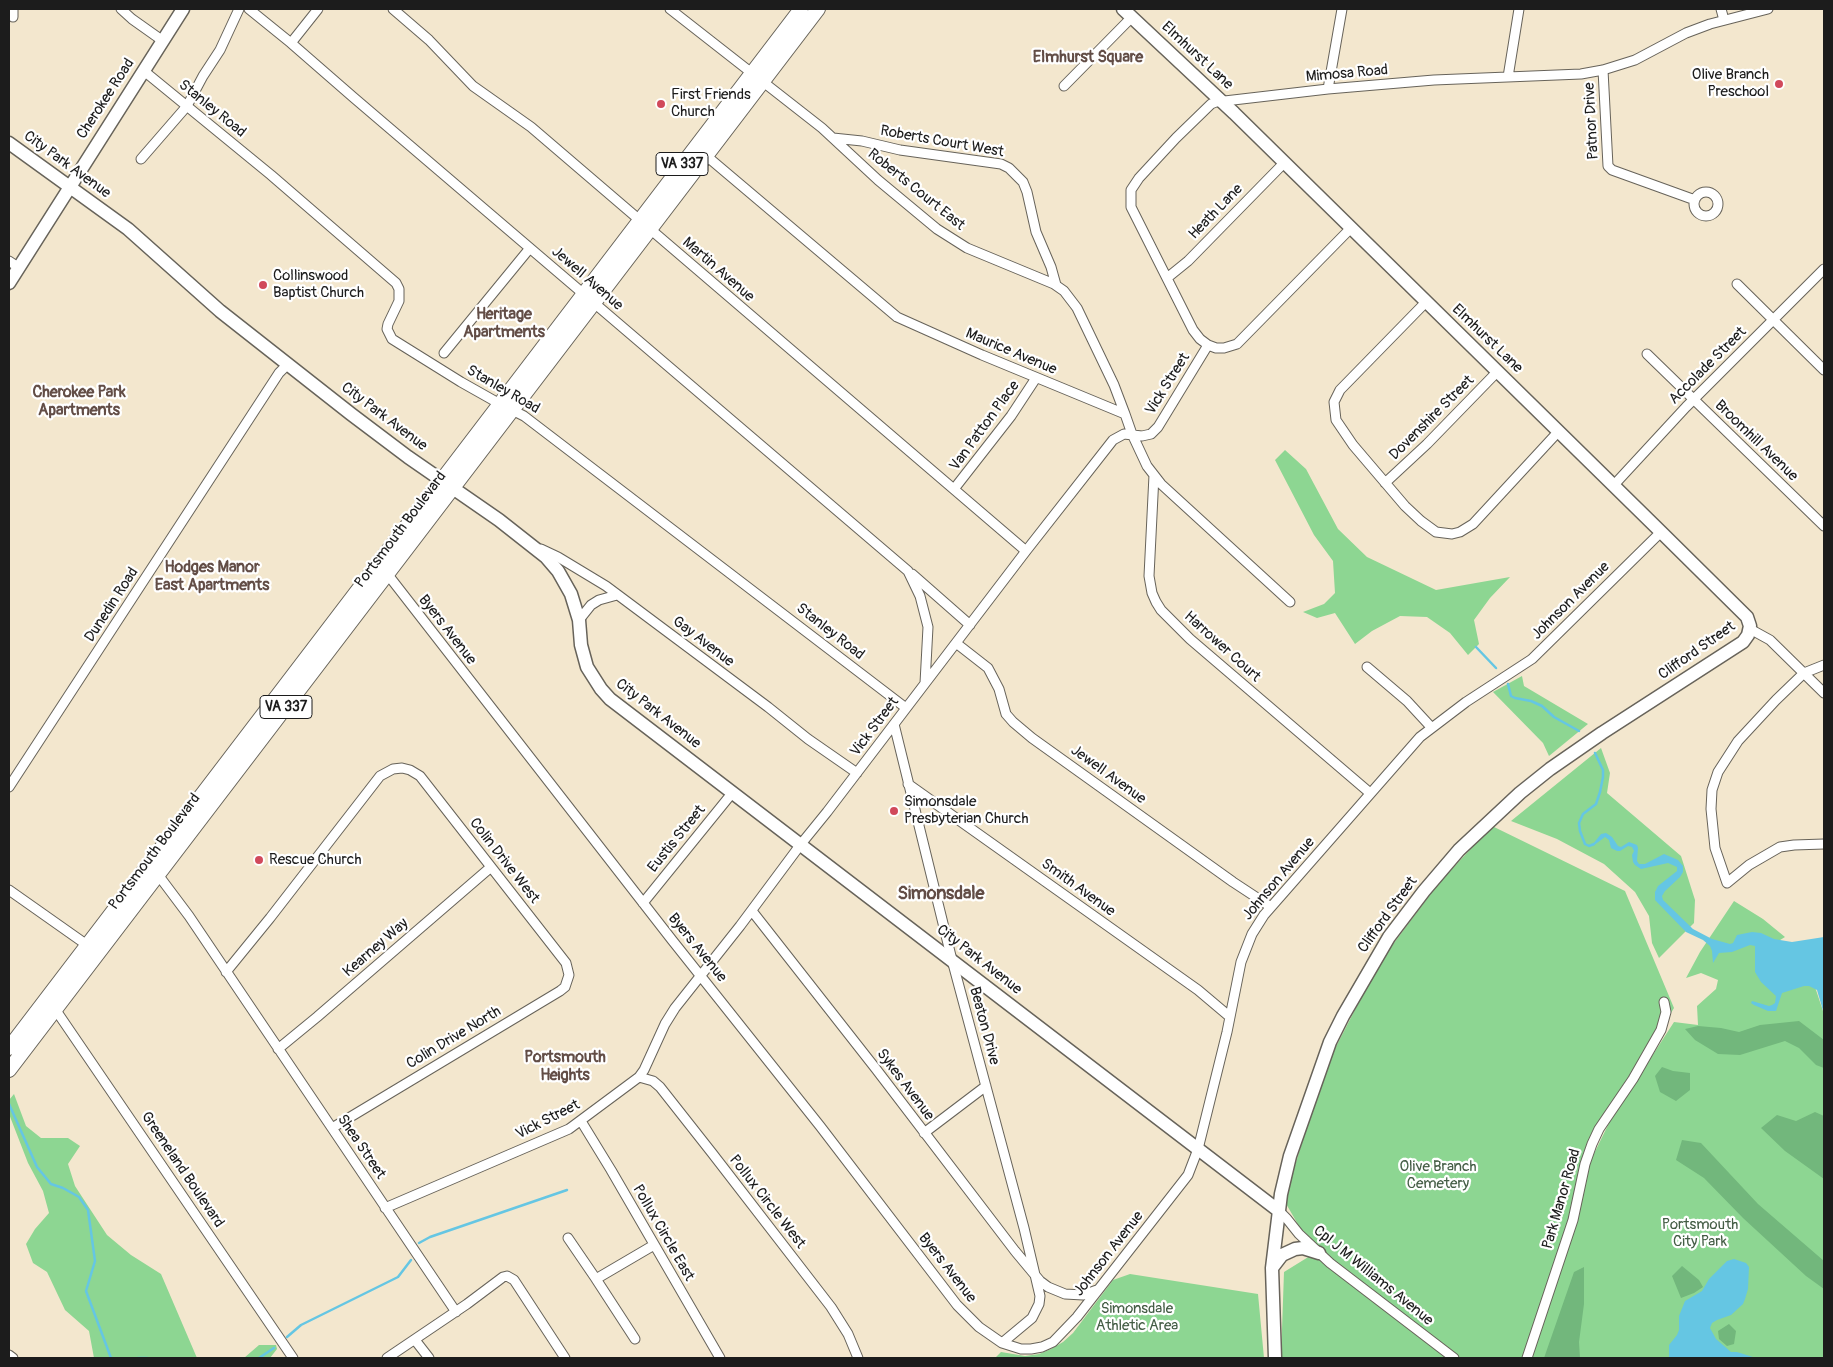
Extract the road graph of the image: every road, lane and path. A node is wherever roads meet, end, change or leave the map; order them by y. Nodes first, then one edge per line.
1 (121, 9) edge
2 (183, 9) edge
3 (239, 9) edge
4 (249, 9) edge
5 (318, 9) edge
6 (393, 9) edge
7 (670, 9) edge
8 (801, 9) edge
9 (818, 9) edge
10 (1342, 9) edge
11 (1519, 9) edge
12 (1721, 9) edge
13 (1768, 9) edge
14 (1127, 13) edge
15 (1724, 20) junction
16 (163, 41) junction
17 (292, 43) junction
18 (1603, 70) junction
19 (144, 71) junction
20 (758, 77) junction
21 (1508, 77) junction
22 (1064, 86) dead end
23 (1328, 89) junction
24 (1220, 101) junction
25 (187, 106) junction
26 (833, 138) junction
27 (9, 143) edge
28 (701, 151) junction
29 (142, 159) dead end
30 (1283, 164) junction
31 (69, 187) junction
32 (1695, 200) dead end
33 (645, 224) junction
34 (1350, 229) junction
35 (530, 248) junction
36 (14, 264) edge
37 (1824, 268) edge
38 (1167, 278) junction
39 (9, 283) edge
40 (1737, 284) dead end
41 (1056, 285) junction
42 (589, 298) junction
43 (1426, 302) junction
44 (1773, 320) junction
45 (1208, 345) junction
46 (444, 353) dead end
47 (1647, 354) dead end
48 (288, 364) junction
49 (1824, 370) edge
50 (1498, 372) junction
51 (1036, 378) junction
52 (1693, 400) junction
53 (500, 404) junction
54 (513, 410) junction
55 (1125, 414) junction
56 (1558, 432) junction
57 (1132, 434) junction
58 (1154, 475) junction
59 (1385, 483) junction
60 (448, 484) junction
61 (1613, 486) junction
62 (954, 489) junction
63 (1824, 526) edge
64 (1661, 532) junction
65 (528, 543) junction
66 (1026, 551) junction
67 (378, 563) junction
68 (908, 571) junction
69 (387, 575) junction
70 (617, 595) junction
71 (1290, 602) dead end
72 (580, 620) junction
73 (970, 625) junction
74 (1750, 629) junction
75 (956, 643) junction
76 (1824, 665) edge
77 (1367, 667) dead end
78 (1804, 672) junction
79 (925, 684) junction
80 (1824, 693) edge
81 (906, 708) junction
82 (894, 724) junction
83 (1431, 728) junction
84 (857, 773) junction
85 (908, 784) junction
86 (9, 787) edge
87 (733, 792) junction
88 (1370, 793) junction
89 (801, 844) junction
90 (1824, 844) edge
91 (146, 867) junction
92 (492, 867) junction
93 (157, 876) junction
94 (9, 890) edge
95 (643, 903) junction
96 (1271, 907) junction
97 (752, 911) junction
98 (87, 945) junction
99 (564, 960) joint
100 (952, 960) junction
101 (226, 972) junction
102 (701, 975) junction
103 (47, 998) junction
104 (1664, 1002) dead end
105 (55, 1009) junction
106 (1230, 1017) junction
107 (9, 1048) edge
108 (278, 1048) junction
109 (9, 1070) edge
110 (639, 1077) junction
111 (986, 1086) junction
112 (581, 1121) junction
113 (332, 1128) junction
114 (924, 1133) junction
115 (1198, 1148) junction
116 (385, 1208) junction
117 (1278, 1211) junction
118 (568, 1238) dead end
119 (654, 1245) junction
120 (1319, 1253) junction
121 (1272, 1268) junction
122 (1036, 1276) junction
123 (596, 1279) junction
124 (1097, 1290) junction
125 (456, 1312) junction
126 (636, 1339) dead end
127 (415, 1340) junction
128 (1002, 1343) junction
129 (9, 1355) edge
130 (13, 1358) edge
131 (293, 1358) edge
132 (387, 1358) edge
133 (429, 1358) edge
134 (565, 1358) edge
135 (720, 1358) edge
136 (858, 1358) edge
137 (1275, 1358) edge
138 (1454, 1358) edge
139 (1527, 1358) edge

1 - 16 street
2 - 16 street, Cherokee Road
3 - 25 street
4 - 17 street, Jewell Avenue
5 - 17 street
6 - 33 street, Martin Avenue
7 - 20 street, Roberts Court East
8 - 20 main road, Portsmouth Boulevard / VA 337
9 - 20 main road, Portsmouth Boulevard / VA 337
10 - 23 street
11 - 21 street
12 - 15 street
13 - 15 street, Mimosa Road
14 - 22 street
14 - 24 street, Elmhurst Lane
15 - 18 street, Mimosa Road
16 - 19 street, Cherokee Road
17 - 35 street, Jewell Avenue
18 - 21 street, Mimosa Road
18 - 32 street, Patnor Drive
19 - 25 street, Stanley Road
19 - 31 street, Cherokee Road
20 - 26 street, Roberts Court East
20 - 28 main road, Portsmouth Boulevard / VA 337
21 - 23 street, Mimosa Road
23 - 24 street, Mimosa Road
24 - 30 street, Elmhurst Lane
24 - 38 street, Mimosa Road
25 - 29 street
25 - 53 street, Stanley Road
26 - 41 street, Roberts Court East
26 - 41 street, Roberts Court West
27 - 31 street, City Park Avenue
28 - 33 main road, Portsmouth Boulevard / VA 337
28 - 51 street, Maurice Avenue
30 - 34 street, Elmhurst Lane
30 - 38 street, Heath Lane
31 - 36 street, Cherokee Road
31 - 48 street, City Park Avenue
33 - 42 main road, Portsmouth Boulevard / VA 337
33 - 62 street, Martin Avenue
34 - 43 street, Elmhurst Lane
34 - 45 street, Vick Street
35 - 42 street, Jewell Avenue
35 - 46 street
36 - 39 street, Cherokee Road
37 - 44 street, Accolade Street
38 - 45 street, Mimosa Road
40 - 44 street
41 - 55 street, Roberts Court East
42 - 53 main road, Portsmouth Boulevard / VA 337
42 - 54 main road, Portsmouth Boulevard / VA 337
42 - 68 street, Jewell Avenue
43 - 50 street, Elmhurst Lane
43 - 59 street
44 - 49 street
44 - 52 street, Accolade Street
45 - 57 street, Vick Street
47 - 52 street, Broomhill Avenue
48 - 60 street, City Park Avenue
48 - 86 street, Dunedin Road
50 - 56 street, Elmhurst Lane
50 - 59 street, Dovenshire Street
51 - 55 street, Maurice Avenue
51 - 62 street, Van Patton Place
52 - 61 street, Accolade Street
52 - 63 street, Broomhill Avenue
53 - 54 street, Stanley Road
53 - 60 main road, Portsmouth Boulevard / VA 337
54 - 60 main road, Portsmouth Boulevard / VA 337
54 - 81 street, Stanley Road
55 - 57 street
56 - 59 street
56 - 61 street, Elmhurst Lane
57 - 58 street
57 - 66 street, Vick Street
58 - 71 street
58 - 88 street, Harrower Court
60 - 65 street, City Park Avenue
60 - 67 main road, Portsmouth Boulevard / VA 337
60 - 69 main road, Portsmouth Boulevard / VA 337
61 - 64 street, Elmhurst Lane
62 - 66 street, Martin Avenue
64 - 74 street, Elmhurst Lane
64 - 83 street, Johnson Avenue
65 - 70 street, Gay Avenue
65 - 72 street, City Park Avenue
66 - 73 street, Vick Street
67 - 69 street, Byers Avenue
67 - 91 main road, Portsmouth Boulevard / VA 337
68 - 73 street, Jewell Avenue
68 - 79 street, Jewell Avenue
69 - 93 main road, Portsmouth Boulevard / VA 337
69 - 95 street, Byers Avenue
70 - 72 street
70 - 84 street, Gay Avenue
72 - 87 street, City Park Avenue
73 - 75 street, Vick Street
74 - 78 street
74 - 117 street, Clifford Street
75 - 79 street, Vick Street
75 - 96 street, Jewell Avenue
76 - 78 street
77 - 83 street
78 - 80 street
78 - 90 street
79 - 81 street, Vick Street
81 - 82 street, Vick Street
82 - 84 street, Vick Street
82 - 85 street, Beaton Drive
83 - 88 street, Johnson Avenue
84 - 89 street, Vick Street
85 - 100 street, Beaton Drive
85 - 106 street, Smith Avenue
87 - 89 street, City Park Avenue
87 - 95 street, Eustis Street
88 - 96 street, Johnson Avenue
89 - 97 street, Vick Street
89 - 100 street, City Park Avenue
91 - 93 street, Shea Street
91 - 98 main road, Portsmouth Boulevard / VA 337
92 - 99 street, Colin Drive West
92 - 101 street, Colin Drive West
92 - 108 street, Kearney Way
93 - 101 street, Shea Street
93 - 105 main road, Portsmouth Boulevard / VA 337
94 - 98 street
95 - 102 street, Byers Avenue
96 - 106 street, Johnson Avenue
97 - 102 street, Vick Street
97 - 114 street, Sykes Avenue
98 - 103 main road, Portsmouth Boulevard / VA 337
99 - 113 street, Colin Drive North
100 - 111 street, Beaton Drive
100 - 115 street, City Park Avenue
101 - 108 street, Shea Street
102 - 110 street, Vick Street
102 - 128 street, Byers Avenue
103 - 105 street, Greeneland Boulevard
103 - 107 main road, Portsmouth Boulevard / VA 337
104 - 139 street, Park Manor Road
105 - 109 main road, Portsmouth Boulevard / VA 337
105 - 131 street, Greeneland Boulevard
106 - 115 street, Johnson Avenue
108 - 113 street, Shea Street
110 - 112 street, Vick Street
110 - 136 street, Pollux Circle West
111 - 114 street
111 - 122 street, Beaton Drive
112 - 116 street, Vick Street
112 - 119 street, Pollux Circle East
113 - 116 street, Shea Street
114 - 122 street, Sykes Avenue
115 - 117 street, City Park Avenue
115 - 124 street, Johnson Avenue
116 - 125 street, Shea Street
117 - 120 street, Cpl J M Williams Avenue
117 - 121 street, Clifford Street
118 - 123 street
119 - 123 street
119 - 135 street, Pollux Circle East
120 - 121 street
120 - 138 street, Cpl J M Williams Avenue
121 - 137 street, Clifford Street
122 - 124 street
122 - 128 street, Beaton Drive
123 - 126 street
124 - 128 street, Johnson Avenue
125 - 127 street
125 - 134 street
127 - 132 street
127 - 133 street
129 - 130 street

